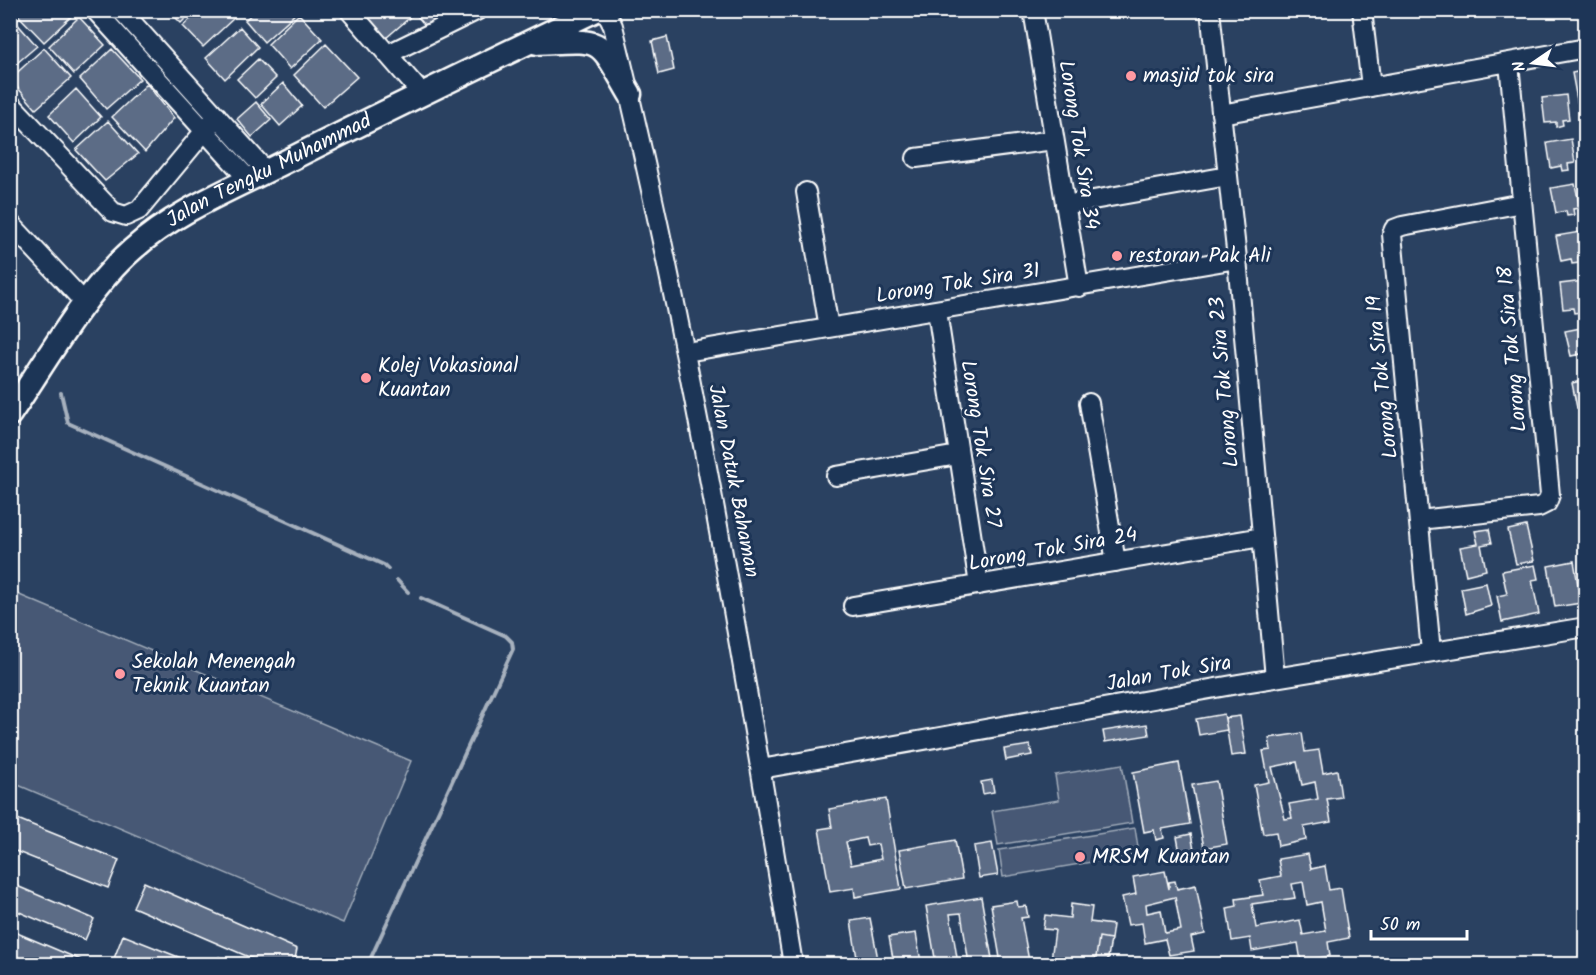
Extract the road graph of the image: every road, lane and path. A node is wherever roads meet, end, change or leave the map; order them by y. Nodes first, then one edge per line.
1 (95, 10) edge
2 (121, 10) edge
3 (349, 10) edge
4 (478, 10) edge
5 (596, 10) edge
6 (605, 10) edge
7 (1033, 10) edge
8 (1209, 10) edge
9 (1362, 10) edge
10 (526, 44) junction
11 (1586, 48) edge
12 (388, 54) junction
13 (1509, 63) junction
14 (1371, 87) junction
15 (422, 94) junction
16 (630, 94) junction
17 (10, 103) edge
18 (1221, 114) junction
19 (211, 123) junction
20 (1054, 140) junction
21 (916, 158) dead end
22 (258, 176) junction
23 (1227, 176) junction
24 (806, 192) dead end
25 (1522, 203) junction
26 (1065, 205) junction
27 (10, 223) edge
28 (1237, 259) junction
29 (1079, 287) junction
30 (86, 304) junction
31 (937, 311) junction
32 (829, 328) junction
33 (686, 352) junction
34 (1089, 403) dead end
35 (10, 414) edge
36 (958, 455) junction
37 (836, 476) dead end
38 (1419, 520) junction
39 (1262, 537) junction
40 (1116, 562) junction
41 (979, 585) junction
42 (853, 606) dead end
43 (1586, 627) edge
44 (1431, 652) junction
45 (1275, 678) junction
46 (761, 769) junction
47 (793, 964) edge

1 - 19 street
2 - 19 street
3 - 12 street
4 - 12 street
5 - 10 main road, Jalan Tengku Muhammad
6 - 16 street, Jalan Datuk Bahaman
7 - 20 street, Lorong Tok Sira 34
8 - 18 street, Lorong Tok Sira 23
9 - 14 street
10 - 15 main road, Jalan Tengku Muhammad
10 - 16 main road
11 - 13 street
12 - 15 street
13 - 14 street
13 - 25 street, Lorong Tok Sira 18
14 - 18 street
15 - 22 main road, Jalan Tengku Muhammad
16 - 33 street, Jalan Datuk Bahaman
17 - 19 street
18 - 23 street, Lorong Tok Sira 23
19 - 22 street
20 - 21 street
20 - 26 street, Lorong Tok Sira 34
22 - 30 main road, Jalan Tengku Muhammad
23 - 26 street
23 - 28 street, Lorong Tok Sira 23
24 - 32 street
25 - 38 street, Lorong Tok Sira 19
25 - 38 street, Lorong Tok Sira 18
26 - 29 street, Lorong Tok Sira 34
27 - 30 street
28 - 29 street, Lorong Tok Sira 31
28 - 39 street, Lorong Tok Sira 23
29 - 31 street, Lorong Tok Sira 31
30 - 35 main road, Jalan Tengku Muhammad
31 - 32 street, Lorong Tok Sira 31
31 - 36 street, Lorong Tok Sira 27
32 - 33 street, Lorong Tok Sira 31
33 - 46 street, Jalan Datuk Bahaman
34 - 40 street
36 - 37 street
36 - 41 street, Lorong Tok Sira 27
38 - 44 street, Lorong Tok Sira 19
39 - 40 street, Lorong Tok Sira 24
39 - 45 street, Lorong Tok Sira 23
40 - 41 street, Lorong Tok Sira 24
41 - 42 street, Lorong Tok Sira 24
43 - 44 street, Jalan Tok Sira
44 - 45 street, Jalan Tok Sira
45 - 46 street, Jalan Tok Sira
46 - 47 street, Jalan Datuk Bahaman

